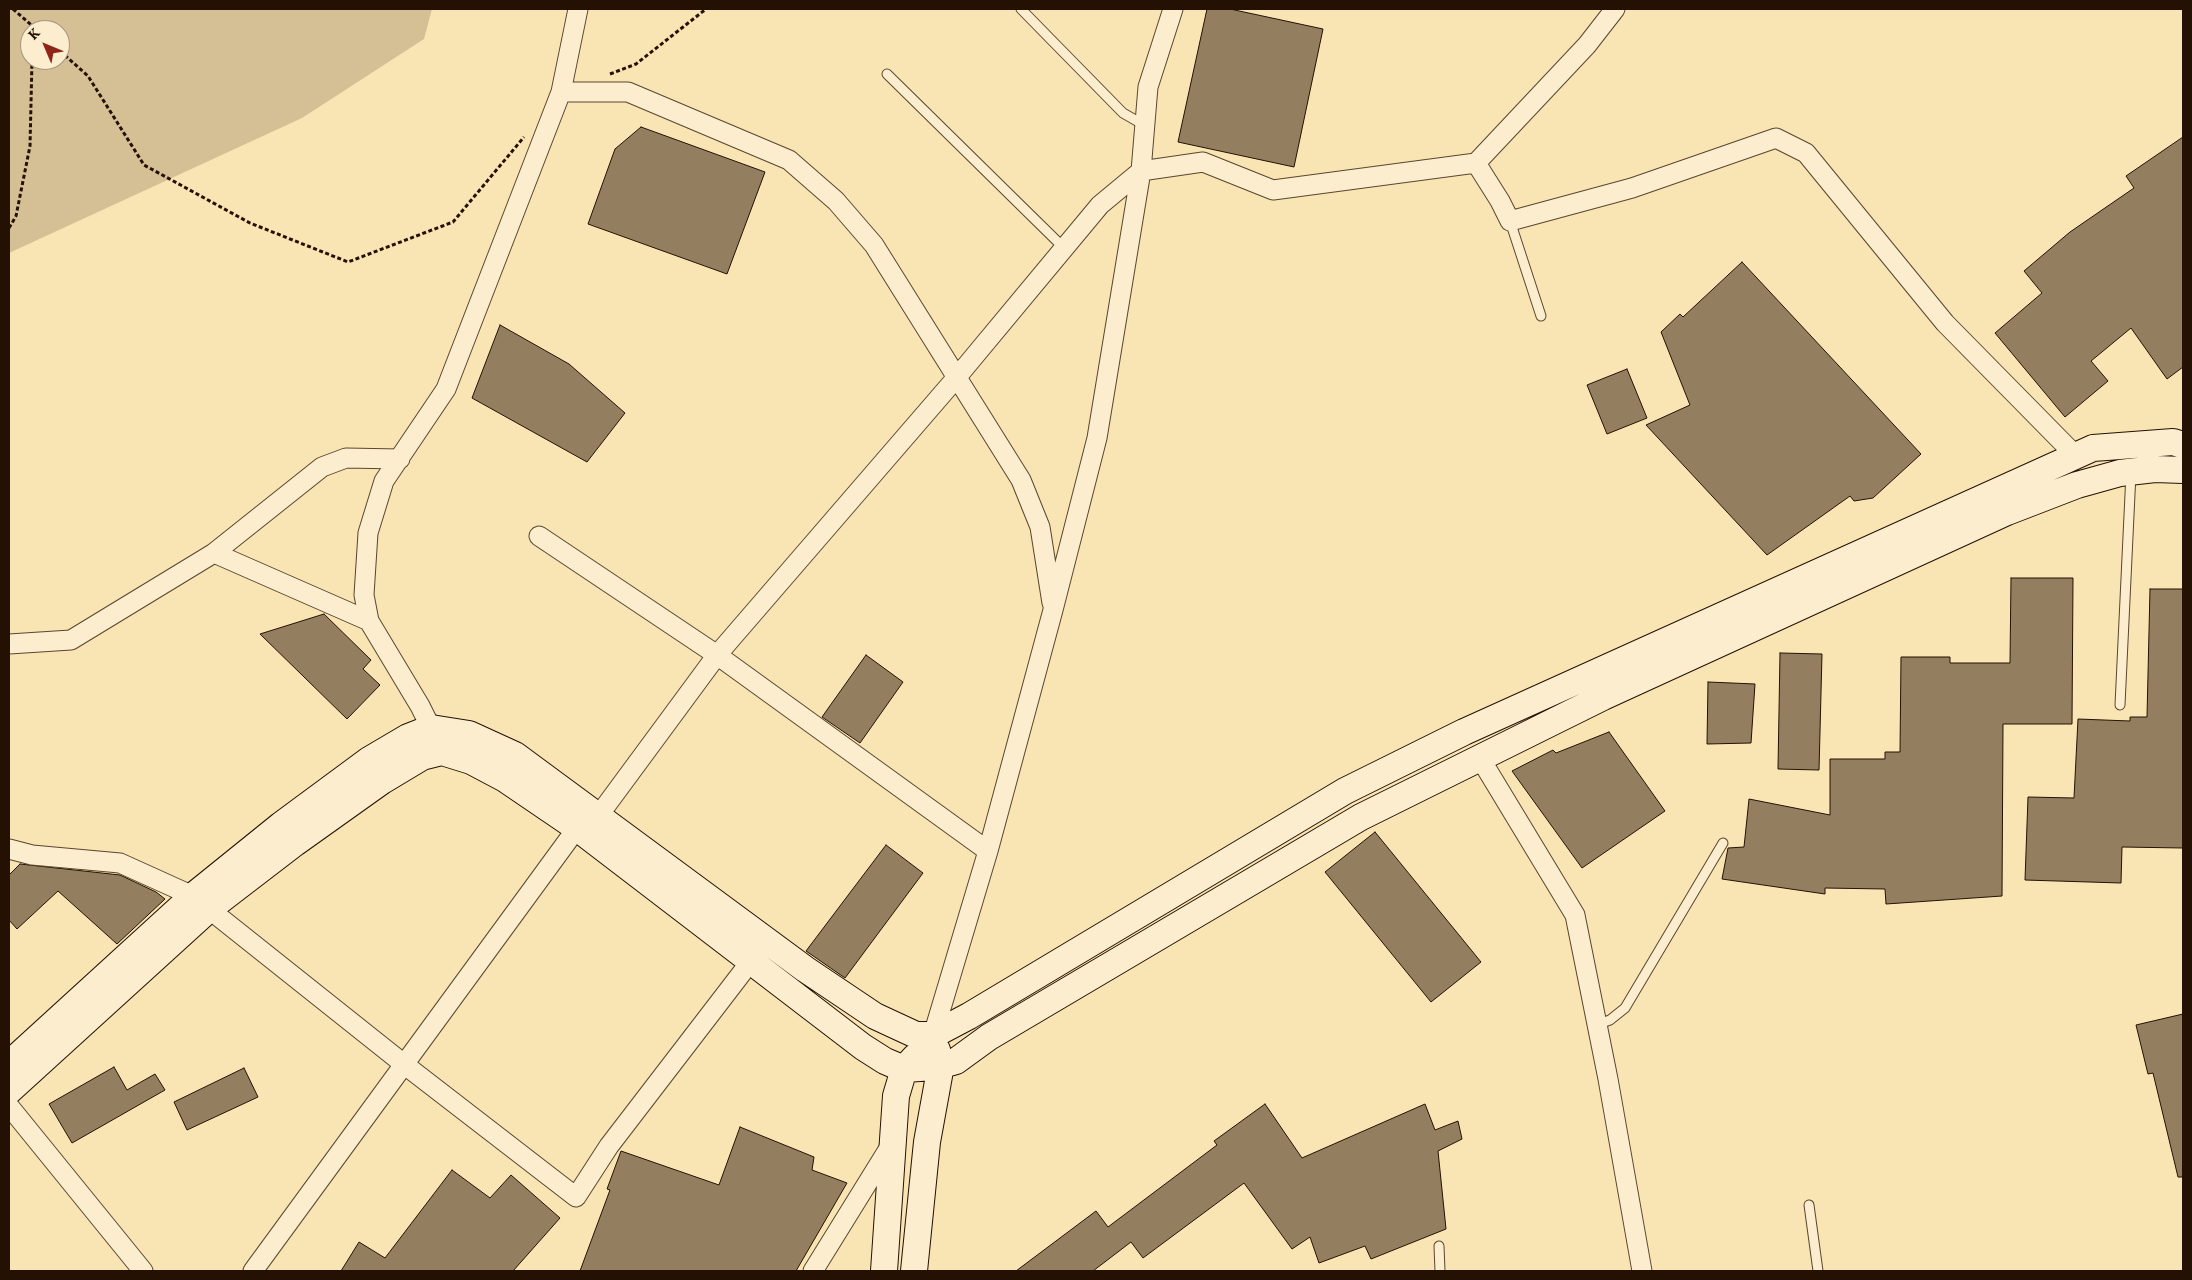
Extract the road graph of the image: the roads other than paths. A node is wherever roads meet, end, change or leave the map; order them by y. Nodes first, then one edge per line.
1 (578, 9) edge
2 (1021, 9) edge
3 (1173, 9) edge
4 (1615, 9) edge
5 (887, 74) dead end
6 (561, 92) junction
7 (1145, 122) junction
8 (1476, 163) junction
9 (1141, 171) junction
10 (1510, 221) junction
11 (1064, 248) junction
12 (1541, 316) dead end
13 (957, 377) junction
14 (2183, 445) edge
15 (2076, 456) junction
16 (400, 459) junction
17 (2183, 470) edge
18 (2132, 472) junction
19 (539, 536) dead end
20 (214, 553) junction
21 (1053, 610) junction
22 (369, 621) junction
23 (9, 644) edge
24 (716, 655) junction
25 (2120, 705) dead end
26 (431, 728) junction
27 (432, 754) junction
28 (1480, 758) junction
29 (588, 822) junction
30 (1723, 843) dead end
31 (9, 849) edge
32 (988, 851) junction
33 (201, 902) junction
34 (751, 961) junction
35 (806, 969) junction
36 (790, 991) junction
37 (1596, 1025) junction
38 (933, 1035) junction
39 (9, 1064) edge
40 (405, 1064) junction
41 (941, 1065) junction
42 (904, 1069) junction
43 (9, 1092) edge
44 (9, 1106) edge
45 (894, 1141) junction
46 (1808, 1205) dead end
47 (1439, 1246) dead end
48 (143, 1271) edge
49 (253, 1271) edge
50 (812, 1271) edge
51 (884, 1271) edge
52 (914, 1271) edge
53 (1440, 1271) edge
54 (1642, 1271) edge
55 (1818, 1271) edge

1 - 6 street
2 - 7 lane
3 - 7 street
4 - 8 street
5 - 11 lane
6 - 13 street
6 - 16 street
7 - 9 street
8 - 9 street
8 - 10 street
9 - 11 street
9 - 21 street
10 - 12 lane
10 - 15 street
11 - 13 street
13 - 21 street
13 - 24 street
14 - 15 street
15 - 38 street
16 - 20 street
16 - 22 street
17 - 18 street
18 - 25 lane
18 - 28 street
19 - 24 street
20 - 22 street
20 - 23 street
21 - 32 street
22 - 26 street
24 - 29 street
24 - 32 street
26 - 27 street
26 - 29 street
26 - 33 street
27 - 29 street
27 - 33 street
28 - 37 street
28 - 41 street
29 - 34 street
29 - 35 street
29 - 40 street
30 - 37 lane
31 - 33 street
32 - 38 street
33 - 39 street
33 - 40 street
33 - 43 street
34 - 36 street
34 - 40 street
35 - 36 street
35 - 38 street
36 - 42 street
37 - 54 street
38 - 41 street
38 - 42 street
40 - 49 street
41 - 42 street
41 - 52 street
42 - 45 street
44 - 48 street
45 - 50 street
45 - 51 street
46 - 55 lane
47 - 53 lane

